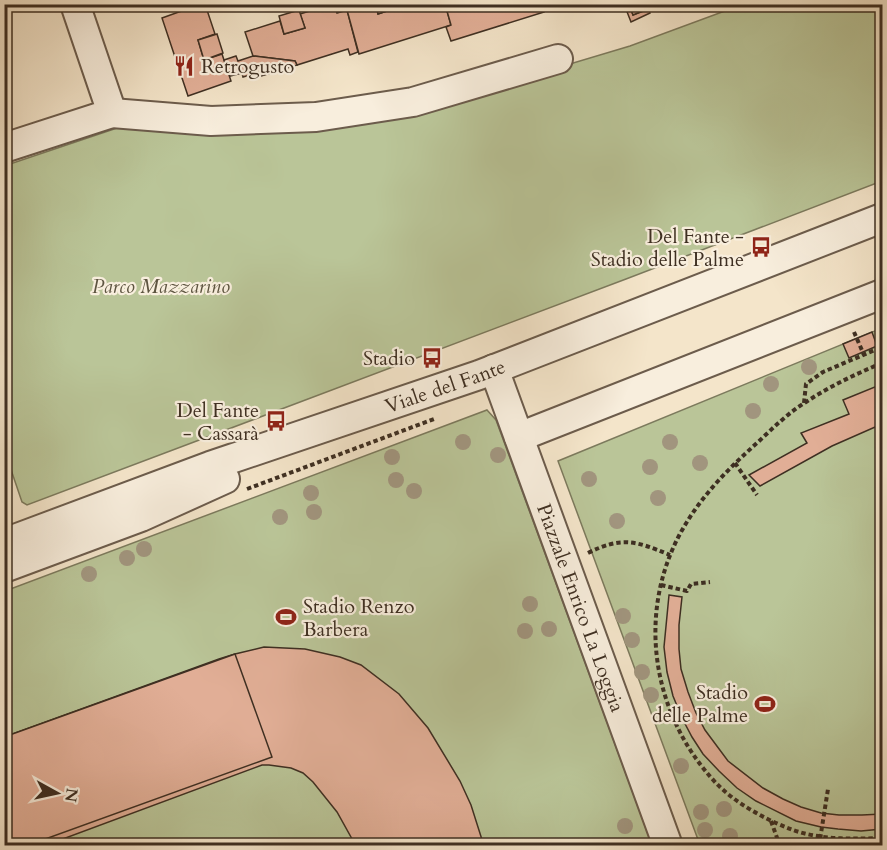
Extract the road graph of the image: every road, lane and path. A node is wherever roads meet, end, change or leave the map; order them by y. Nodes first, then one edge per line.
1 (75, 4) edge
2 (558, 58) dead end
3 (112, 113) junction
4 (4, 148) edge
5 (882, 218) edge
6 (882, 294) edge
7 (854, 332) dead end
8 (882, 347) edge
9 (864, 355) junction
10 (882, 363) edge
11 (487, 372) junction
12 (803, 404) junction
13 (434, 419) dead end
14 (519, 437) junction
15 (735, 463) junction
16 (244, 490) dead end
17 (757, 495) dead end
18 (5, 544) edge
19 (584, 555) dead end
20 (670, 555) junction
21 (710, 582) dead end
22 (661, 585) junction
23 (828, 789) dead end
24 (771, 820) junction
25 (821, 836) junction
26 (882, 838) edge
27 (668, 846) edge
28 (780, 846) edge
29 (819, 846) edge

1 - 3 street
2 - 3 street
3 - 4 street
5 - 11 street, Viale del Fante
6 - 14 street
7 - 9 path
8 - 9 path
9 - 12 path
10 - 12 path
11 - 14 street, Piazzale Enrico La Loggia
11 - 18 street, Viale del Fante
12 - 15 path
13 - 16 path
14 - 27 street, Piazzale Enrico La Loggia
15 - 17 path
15 - 20 path
19 - 20 path
20 - 22 path
21 - 22 path
22 - 24 path
23 - 25 path
24 - 25 path
24 - 28 path
25 - 26 path
25 - 29 path

